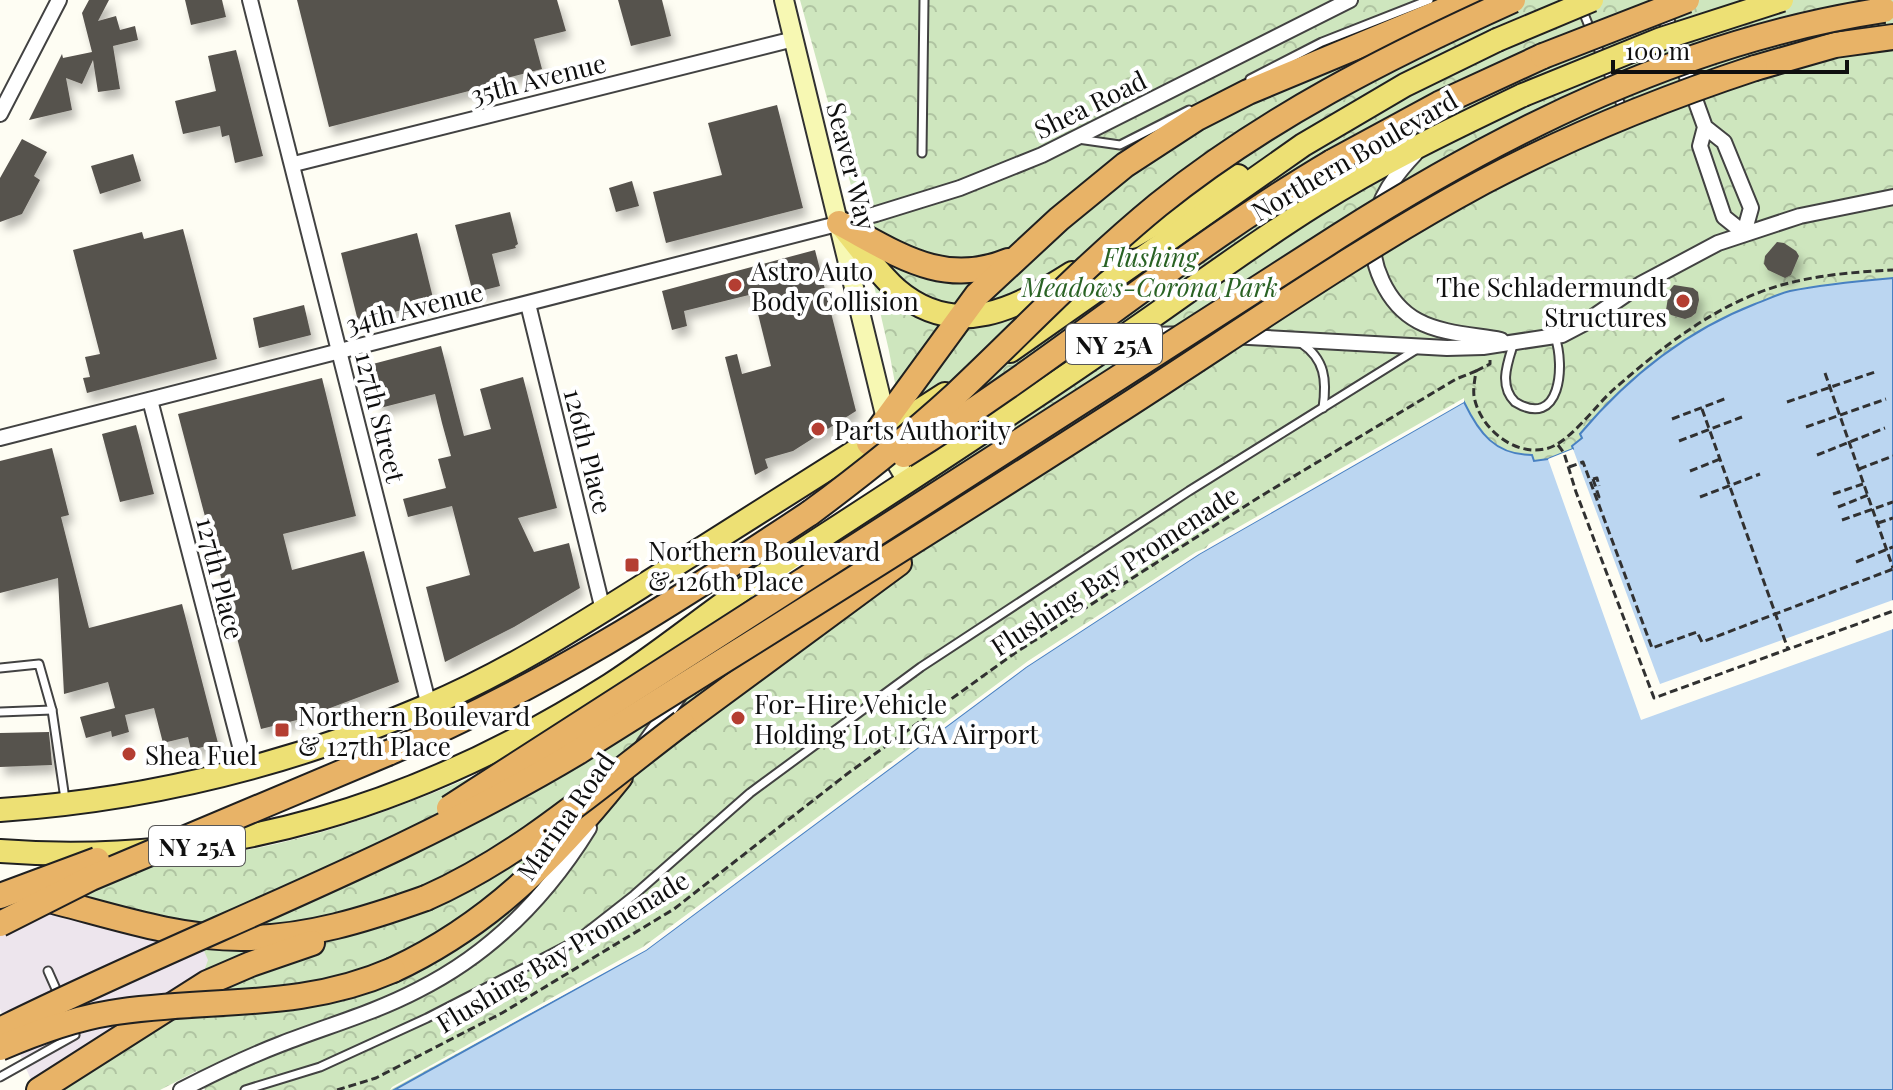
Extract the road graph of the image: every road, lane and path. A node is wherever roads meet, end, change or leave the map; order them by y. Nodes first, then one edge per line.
1 (59, 0) edge
2 (250, 0) edge
3 (784, 0) edge
4 (924, 0) edge
5 (1350, 0) edge
6 (1429, 0) edge
7 (1469, 0) edge
8 (1513, 0) edge
9 (1579, 0) edge
10 (1592, 0) edge
11 (1660, 0) edge
12 (1687, 0) edge
13 (1782, 0) edge
14 (1888, 9) edge
15 (1893, 37) edge
16 (794, 39) junction
17 (1893, 51) edge
18 (1543, 56) junction
19 (1755, 68) junction
20 (1241, 83) dead end
21 (1690, 85) junction
22 (1379, 99) junction
23 (1201, 104) dead end
24 (0, 114) edge
25 (1705, 127) junction
26 (1076, 139) junction
27 (1430, 140) junction
28 (922, 153) dead end
29 (294, 164) junction
30 (1893, 200) edge
31 (839, 223) junction
32 (1744, 233) junction
33 (1018, 256) junction
34 (1893, 270) edge
35 (528, 304) junction
36 (961, 315) junction
37 (1555, 337) junction
38 (1298, 341) junction
39 (1514, 342) junction
40 (1111, 346) junction
41 (1419, 348) junction
42 (340, 350) junction
43 (1875, 372) dead end
44 (1825, 373) dead end
45 (1830, 387) junction
46 (1727, 398) dead end
47 (1886, 399) dead end
48 (150, 400) junction
49 (1787, 402) dead end
50 (1323, 408) junction
51 (1702, 409) junction
52 (1840, 415) junction
53 (1742, 417) dead end
54 (1672, 419) dead end
55 (1806, 427) dead end
56 (1885, 428) dead end
57 (1709, 429) junction
58 (881, 431) junction
59 (0, 438) edge
60 (1679, 441) dead end
61 (1849, 442) junction
62 (1558, 445) junction
63 (1817, 455) dead end
64 (1893, 456) edge
65 (1720, 459) junction
66 (1039, 463) junction
67 (1569, 467) junction
68 (1859, 469) junction
69 (1690, 471) dead end
70 (1760, 474) dead end
71 (910, 481) junction
72 (1864, 483) junction
73 (1599, 486) dead end
74 (1729, 486) junction
75 (1833, 494) dead end
76 (1868, 495) junction
77 (1700, 497) dead end
78 (1597, 498) junction
79 (1893, 502) edge
80 (1838, 507) dead end
81 (1873, 509) junction
82 (810, 513) junction
83 (1893, 518) edge
84 (1842, 520) dead end
85 (1877, 523) junction
86 (838, 527) junction
87 (1893, 547) edge
88 (1887, 550) junction
89 (1856, 562) dead end
90 (1893, 568) edge
91 (603, 610) junction
92 (1893, 611) edge
93 (1775, 615) junction
94 (1788, 649) junction
95 (0, 668) edge
96 (429, 706) junction
97 (52, 710) junction
98 (0, 712) edge
99 (388, 753) junction
100 (246, 769) junction
101 (623, 772) junction
102 (0, 801) edge
103 (65, 804) junction
104 (0, 810) edge
105 (0, 851) edge
106 (323, 881) junction
107 (0, 887) edge
108 (0, 896) edge
109 (426, 898) junction
110 (0, 924) edge
111 (48, 971) dead end
112 (0, 1030) edge
113 (0, 1048) edge
114 (0, 1077) edge
115 (39, 1090) edge
116 (181, 1090) edge
117 (245, 1090) edge
118 (337, 1090) edge

1 - 24 street
2 - 29 street, 127th Street
3 - 16 main road, Seaver Way
4 - 28 lane
5 - 26 street, Shea Road
6 - 20 lane
7 - 33 highway
8 - 82 highway, bridge
9 - 21 lane
10 - 22 main road, Northern Boulevard / NY 25A, bridge
11 - 18 highway, bridge
11 - 21 street
12 - 18 highway, bridge
13 - 27 main road, Northern Boulevard / NY 25A, bridge
14 - 106 highway, bridge
15 - 19 highway
16 - 29 street, 35th Avenue
16 - 31 main road, Seaver Way
17 - 19 highway
18 - 82 highway, bridge
19 - 66 highway, bridge
21 - 25 street
22 - 36 main road
22 - 58 main road, Northern Boulevard / NY 25A
23 - 26 lane
25 - 32 street
25 - 32 street
26 - 31 street, Shea Road
27 - 39 street
27 - 40 main road, Northern Boulevard / NY 25A
29 - 42 street, 127th Street
30 - 32 street
31 - 33 highway
31 - 35 street, 34th Avenue
31 - 36 main road
31 - 58 main road, Seaver Way
32 - 37 street
33 - 36 highway
34 - 62 path
35 - 42 street, 34th Avenue
35 - 91 street, 126th Place
36 - 58 highway
37 - 39 street
37 - 39 lane
38 - 40 street
38 - 41 street
38 - 50 lane
39 - 41 street
40 - 71 main road, Northern Boulevard / NY 25A
41 - 50 lane
42 - 48 street, 34th Avenue
42 - 96 street, 127th Street
43 - 45 path
44 - 45 path
45 - 49 path
45 - 52 path
46 - 51 path
47 - 52 path
48 - 59 street, 34th Avenue
48 - 100 street, 127th Place
50 - 117 lane
51 - 54 path
51 - 57 path
52 - 55 path
52 - 61 path
53 - 57 path
56 - 61 path
57 - 60 path
57 - 65 path
58 - 71 main road, Seaver Way
58 - 91 main road, Northern Boulevard / NY 25A
61 - 63 path
61 - 68 path
62 - 67 path
62 - 118 path, Flushing Bay Promenade
64 - 68 path
65 - 69 path
65 - 74 path
66 - 106 highway, bridge
66 - 109 highway, bridge
67 - 78 path
67 - 94 path
68 - 72 path
70 - 74 path
71 - 86 main road, Northern Boulevard / NY 25A
72 - 75 path
72 - 76 path
73 - 78 path
74 - 77 path
74 - 93 path
76 - 80 path
76 - 81 path
78 - 93 path
79 - 81 path
81 - 84 path
81 - 85 path
82 - 99 highway
83 - 85 path
85 - 88 path
86 - 101 street, Marina Road
86 - 105 main road, Northern Boulevard / NY 25A
87 - 88 path
88 - 89 path
88 - 90 path
90 - 93 path
91 - 96 main road, Northern Boulevard / NY 25A
92 - 94 path
93 - 94 path
95 - 97 lane
96 - 100 main road, Northern Boulevard / NY 25A
97 - 98 lane
97 - 103 lane
99 - 108 highway, bridge
99 - 110 highway, bridge
100 - 103 main road, Northern Boulevard / NY 25A
101 - 113 highway, bridge
101 - 116 street, Marina Road
102 - 103 street
103 - 104 main road, Northern Boulevard / NY 25A
106 - 112 highway, bridge
107 - 109 highway
109 - 115 highway
111 - 114 lane

